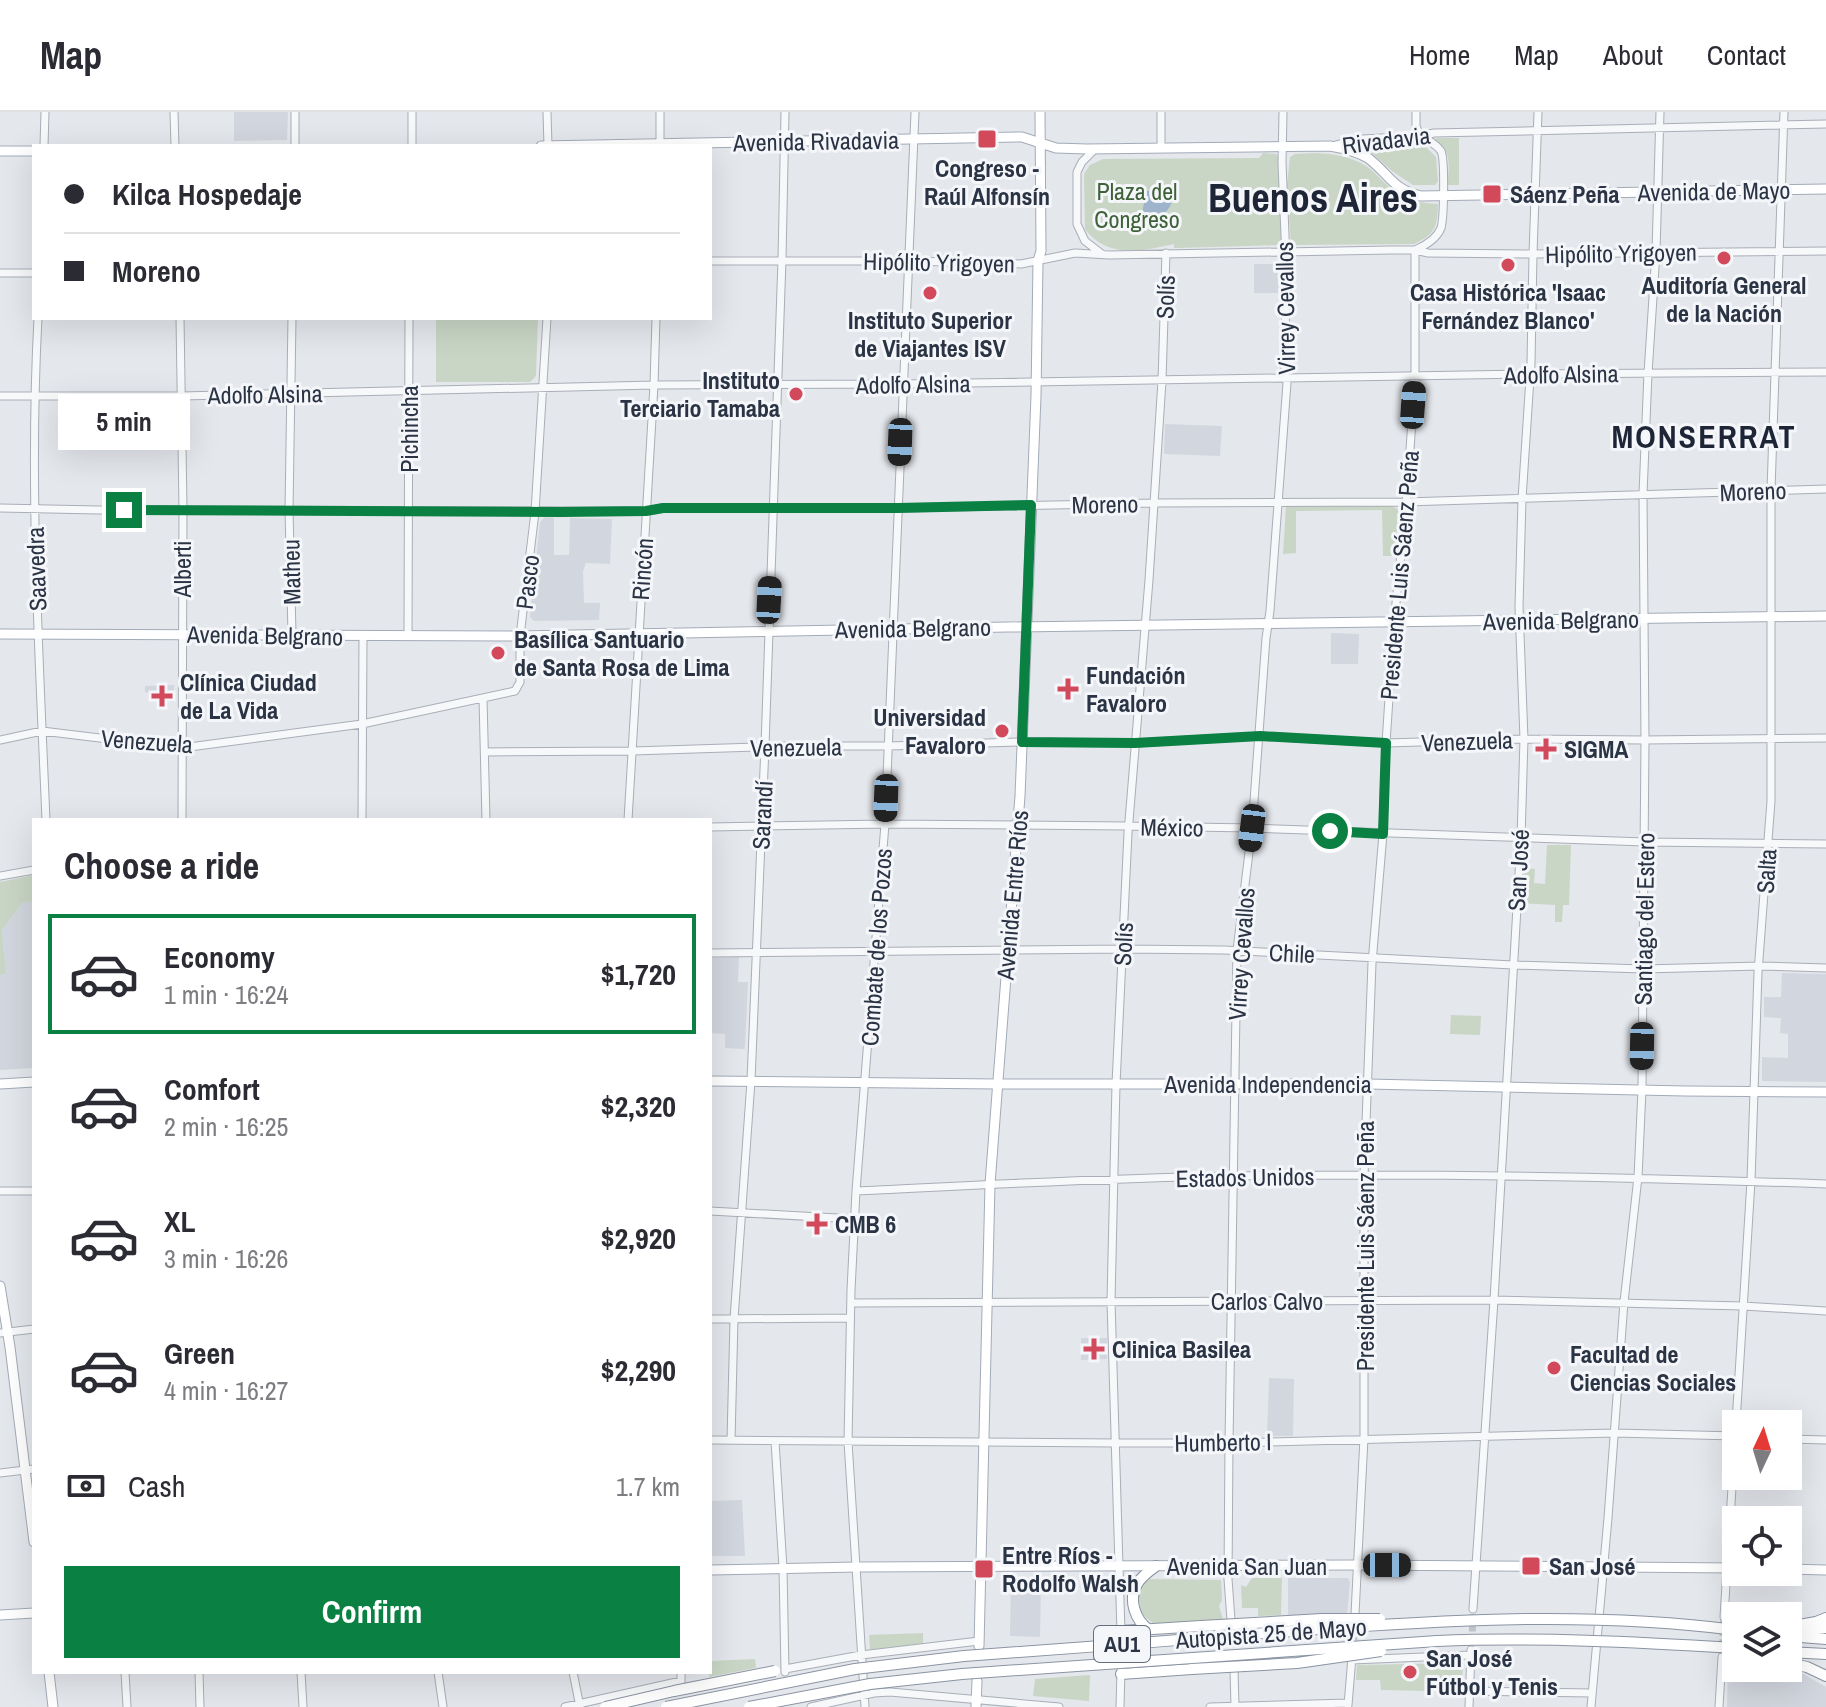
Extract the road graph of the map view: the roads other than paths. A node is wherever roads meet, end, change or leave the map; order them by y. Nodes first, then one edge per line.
1 (45, 112) edge
2 (174, 112) edge
3 (295, 112) edge
4 (412, 112) edge
5 (547, 112) edge
6 (660, 112) edge
7 (785, 112) edge
8 (915, 112) edge
9 (1040, 112) edge
10 (1161, 112) edge
11 (1283, 112) edge
12 (1416, 112) edge
13 (1538, 112) edge
14 (1660, 112) edge
15 (1784, 112) edge
16 (1826, 124) edge
17 (1784, 125) junction
18 (1660, 129) junction
19 (1537, 130) junction
20 (1420, 136) junction
21 (914, 139) junction
22 (784, 141) junction
23 (1040, 143) junction
24 (44, 144) edge
25 (175, 144) edge
26 (295, 144) edge
27 (412, 144) edge
28 (548, 144) edge
29 (660, 144) edge
30 (691, 144) edge
31 (1282, 146) junction
32 (1330, 146) junction
33 (1161, 148) junction
34 (1095, 149) junction
35 (0, 151) edge
36 (32, 151) edge
37 (1826, 189) edge
38 (1781, 190) junction
39 (1658, 192) junction
40 (1535, 193) junction
41 (1443, 195) junction
42 (1415, 250) junction
43 (1779, 250) junction
44 (1285, 251) junction
45 (1826, 251) edge
46 (1656, 252) junction
47 (1166, 253) junction
48 (1533, 254) junction
49 (1102, 255) junction
50 (782, 260) junction
51 (712, 261) edge
52 (909, 261) junction
53 (1038, 261) junction
54 (0, 273) edge
55 (32, 273) edge
56 (38, 320) edge
57 (180, 320) edge
58 (292, 320) edge
59 (409, 320) edge
60 (547, 320) edge
61 (656, 320) edge
62 (1775, 371) junction
63 (1826, 372) edge
64 (1648, 373) junction
65 (1531, 374) junction
66 (1415, 376) junction
67 (1286, 377) junction
68 (1162, 381) junction
69 (1036, 382) junction
70 (902, 384) junction
71 (654, 385) junction
72 (777, 385) junction
73 (544, 388) junction
74 (409, 391) junction
75 (291, 394) junction
76 (0, 396) edge
77 (34, 396) junction
78 (181, 396) junction
79 (1826, 489) edge
80 (1771, 490) junction
81 (1643, 494) junction
82 (1522, 499) junction
83 (1405, 502) junction
84 (1154, 503) junction
85 (1277, 503) junction
86 (1031, 505) junction
87 (773, 507) junction
88 (0, 508) edge
89 (898, 508) junction
90 (35, 509) junction
91 (183, 509) junction
92 (289, 510) junction
93 (408, 510) junction
94 (646, 511) junction
95 (535, 512) junction
96 (1771, 616) junction
97 (1826, 616) edge
98 (1645, 618) junction
99 (1520, 621) junction
100 (1394, 623) junction
101 (1268, 624) junction
102 (1145, 625) junction
103 (1026, 627) junction
104 (894, 629) junction
105 (768, 631) junction
106 (638, 633) junction
107 (0, 634) edge
108 (38, 634) junction
109 (182, 634) junction
110 (292, 634) junction
111 (363, 636) junction
112 (408, 636) junction
113 (520, 636) junction
114 (483, 698) junction
115 (362, 724) junction
116 (42, 731) junction
117 (1260, 736) junction
118 (1826, 738) edge
119 (1524, 739) junction
120 (1771, 739) junction
121 (0, 740) edge
122 (1645, 740) junction
123 (1022, 742) junction
124 (1135, 743) junction
125 (1386, 743) junction
126 (765, 746) junction
127 (889, 746) junction
128 (182, 748) junction
129 (633, 751) junction
130 (485, 752) junction
131 (46, 818) edge
132 (182, 818) edge
133 (362, 818) edge
134 (486, 818) edge
135 (628, 818) edge
136 (885, 824) junction
137 (1018, 825) junction
138 (1129, 826) junction
139 (712, 827) edge
140 (761, 827) junction
141 (1252, 828) junction
142 (1383, 834) junction
143 (1521, 839) junction
144 (1645, 842) junction
145 (1768, 844) junction
146 (1826, 844) edge
147 (32, 870) edge
148 (0, 876) edge
149 (1008, 949) junction
150 (1123, 949) junction
151 (875, 950) junction
152 (1237, 950) junction
153 (756, 952) junction
154 (712, 953) edge
155 (1373, 957) junction
156 (1513, 965) junction
157 (1760, 966) junction
158 (1826, 968) edge
159 (1644, 969) junction
160 (712, 1081) edge
161 (751, 1081) junction
162 (32, 1082) edge
163 (865, 1082) junction
164 (0, 1084) edge
165 (997, 1084) junction
166 (1116, 1084) junction
167 (1234, 1084) junction
168 (1367, 1084) junction
169 (1506, 1087) junction
170 (1642, 1090) junction
171 (1826, 1092) edge
172 (1755, 1093) junction
173 (1501, 1175) junction
174 (1233, 1176) junction
175 (1364, 1176) junction
176 (1638, 1177) junction
177 (1114, 1180) junction
178 (1751, 1181) junction
179 (990, 1184) junction
180 (1826, 1184) edge
181 (0, 1191) edge
182 (32, 1191) edge
183 (856, 1191) junction
184 (712, 1211) edge
185 (742, 1213) junction
186 (855, 1219) junction
187 (0, 1286) edge
188 (1365, 1300) junction
189 (1494, 1300) junction
190 (987, 1301) junction
191 (1111, 1301) junction
192 (1231, 1301) junction
193 (1624, 1302) junction
194 (851, 1303) junction
195 (1743, 1306) junction
196 (1826, 1311) edge
197 (850, 1318) junction
198 (712, 1319) edge
199 (734, 1319) junction
200 (32, 1329) edge
201 (4, 1332) edge
202 (1737, 1410) edge
203 (1615, 1433) junction
204 (1484, 1436) junction
205 (1722, 1436) edge
206 (1364, 1438) junction
207 (1802, 1439) edge
208 (712, 1440) edge
209 (731, 1440) junction
210 (1826, 1440) edge
211 (775, 1441) junction
212 (848, 1442) junction
213 (1116, 1443) junction
214 (1229, 1443) junction
215 (984, 1444) junction
216 (30, 1469) edge
217 (0, 1473) edge
218 (32, 1506) edge
219 (1228, 1565) junction
220 (1358, 1565) junction
221 (1476, 1565) junction
222 (1121, 1566) junction
223 (1156, 1566) junction
224 (1604, 1566) junction
225 (857, 1567) junction
226 (980, 1567) junction
227 (783, 1568) junction
228 (1722, 1568) edge
229 (1802, 1569) edge
230 (712, 1570) edge
231 (1826, 1570) edge
232 (1473, 1609) tunnel mouth
233 (32, 1613) edge
234 (1355, 1614) tunnel mouth
235 (0, 1615) edge
236 (1826, 1618) edge
237 (1231, 1620) dead end
238 (1434, 1621) junction
239 (1802, 1625) edge
240 (1722, 1628) edge
241 (1802, 1628) edge
242 (1826, 1628) edge
243 (1149, 1630) junction
244 (1121, 1633) joint
245 (1802, 1637) edge
246 (1826, 1639) edge
247 (1437, 1641) junction
248 (979, 1644) joint
249 (1722, 1649) edge
250 (1802, 1653) edge
251 (1826, 1654) edge
252 (861, 1655) junction
253 (1722, 1657) tunnel mouth
254 (1802, 1666) edge
255 (1234, 1669) dead end
256 (782, 1670) junction
257 (1121, 1672) joint
258 (49, 1674) edge
259 (125, 1674) edge
260 (199, 1674) edge
261 (301, 1674) edge
262 (438, 1674) edge
263 (573, 1674) edge
264 (681, 1676) edge
265 (1826, 1676) edge
266 (977, 1681) dead end
267 (1469, 1691) junction
268 (1592, 1693) junction
269 (864, 1696) junction
270 (976, 1703) edge
271 (1348, 1705) edge
272 (580, 1706) edge
273 (53, 1707) edge
274 (127, 1707) edge
275 (200, 1707) edge
276 (303, 1707) edge
277 (443, 1707) edge
278 (565, 1707) edge
279 (605, 1707) edge
280 (666, 1707) edge
281 (749, 1707) edge
282 (811, 1707) edge
283 (865, 1707) edge
284 (1059, 1707) edge
285 (1120, 1707) edge
286 (1210, 1707) edge
287 (1235, 1707) edge
288 (1469, 1707) edge
289 (1591, 1707) edge
290 (1719, 1707) edge

1 - 24 street
2 - 25 street
3 - 26 street
4 - 27 street
5 - 28 street
6 - 29 street
7 - 22 street, Sarandí
8 - 21 street, Combate de los Pozos
9 - 23 main road, Avenida Entre Ríos
10 - 33 street
11 - 31 street, Virrey Cevallos
12 - 20 street
13 - 19 street, San José
14 - 18 street, Santiago del Estero
15 - 17 street, Salta
16 - 17 street, Rivadavia
17 - 18 street, Rivadavia
17 - 38 street, Salta
18 - 19 street, Rivadavia
18 - 39 street, Santiago del Estero
19 - 20 street, Rivadavia
19 - 40 street, San José
20 - 32 street, Rivadavia
20 - 41 street
21 - 22 main road, Avenida Rivadavia
21 - 23 main road, Avenida Rivadavia
21 - 52 street, Combate de los Pozos
22 - 30 main road, Avenida Rivadavia
22 - 50 street, Sarandí
23 - 34 main road, Avenida Rivadavia
23 - 53 main road, Avenida Entre Ríos
31 - 32 main road, Avenida Rivadavia
31 - 33 main road, Avenida Rivadavia
31 - 44 street, Virrey Cevallos
32 - 41 main road, Avenida de Mayo
33 - 34 main road, Avenida Rivadavia
34 - 49 street
35 - 36 main road
37 - 38 main road, Avenida de Mayo
38 - 39 main road, Avenida de Mayo
38 - 43 street, Salta
39 - 40 main road, Avenida de Mayo
39 - 46 street, Santiago del Estero
40 - 41 main road, Avenida de Mayo
40 - 48 street, San José
41 - 42 street
42 - 44 street, Hipólito Yrigoyen
42 - 48 street, Hipólito Yrigoyen
42 - 66 street, Presidente Luis Sáenz Peña
43 - 45 street, Hipólito Yrigoyen
43 - 46 street, Hipólito Yrigoyen
43 - 62 street, Salta
44 - 47 street, Hipólito Yrigoyen
44 - 67 street, Virrey Cevallos
46 - 48 street, Hipólito Yrigoyen
46 - 64 street, Santiago del Estero
47 - 49 street, Hipólito Yrigoyen
47 - 68 street, Solís
48 - 65 street, San José
49 - 53 street, Hipólito Yrigoyen
50 - 51 street, Hipólito Yrigoyen
50 - 52 street, Hipólito Yrigoyen
50 - 72 street, Sarandí
52 - 53 street, Hipólito Yrigoyen
52 - 70 street, Combate de los Pozos
53 - 69 main road, Avenida Entre Ríos
54 - 55 street
56 - 77 street, Saavedra
57 - 78 street, Alberti
58 - 75 street, Matheu
59 - 74 street, Pichincha
60 - 73 street, Pasco
61 - 71 street, Rincón
62 - 63 street, Adolfo Alsina
62 - 64 street, Adolfo Alsina
62 - 80 street, Salta
64 - 65 street, Adolfo Alsina
64 - 81 street, Santiago del Estero
65 - 66 street, Adolfo Alsina
65 - 82 street, San José
66 - 67 street, Adolfo Alsina
66 - 83 street, Presidente Luis Sáenz Peña
67 - 68 street, Adolfo Alsina
67 - 85 street, Virrey Cevallos
68 - 69 street, Adolfo Alsina
68 - 84 street, Solís
69 - 70 street, Adolfo Alsina
69 - 86 main road, Avenida Entre Ríos
70 - 72 street, Adolfo Alsina
70 - 89 street, Combate de los Pozos
71 - 72 street, Adolfo Alsina
71 - 73 street, Adolfo Alsina
71 - 94 street, Rincón
72 - 87 street, Sarandí
73 - 74 street, Adolfo Alsina
73 - 95 street, Pasco
74 - 75 street, Adolfo Alsina
74 - 93 street, Pichincha
75 - 78 street, Adolfo Alsina
75 - 92 street, Matheu
76 - 77 street, Adolfo Alsina
77 - 78 street, Adolfo Alsina
77 - 90 street, Saavedra
78 - 91 street, Alberti
79 - 80 street, Moreno
80 - 81 street, Moreno
80 - 96 street, Salta
81 - 82 street, Moreno
81 - 98 street, Santiago del Estero
82 - 83 street, Moreno
82 - 99 street, San José
83 - 85 street, Moreno
83 - 100 street, Presidente Luis Sáenz Peña
84 - 85 street, Moreno
84 - 86 street, Moreno
84 - 102 street, Solís
85 - 101 street, Virrey Cevallos
86 - 89 street, Moreno
86 - 103 main road, Avenida Entre Ríos
87 - 89 street, Moreno
87 - 94 street, Moreno
87 - 105 street, Sarandí
88 - 90 street, Moreno
89 - 104 street, Combate de los Pozos
90 - 91 street, Moreno
90 - 108 street, Saavedra
91 - 92 street, Moreno
91 - 109 street, Alberti
92 - 93 street, Moreno
92 - 110 street, Matheu
93 - 95 street, Moreno
93 - 112 street, Pichincha
94 - 95 street, Moreno
94 - 106 street, Rincón
95 - 113 street, Pasco
96 - 97 main road, Avenida Belgrano
96 - 98 main road, Avenida Belgrano
96 - 120 street, Salta
98 - 99 main road, Avenida Belgrano
98 - 122 street, Santiago del Estero
99 - 100 main road, Avenida Belgrano
99 - 119 street, San José
100 - 101 main road, Avenida Belgrano
100 - 125 street, Presidente Luis Sáenz Peña
101 - 102 main road, Avenida Belgrano
101 - 117 street, Virrey Cevallos
102 - 103 main road, Avenida Belgrano
102 - 124 street, Solís
103 - 104 main road, Avenida Belgrano
103 - 123 main road, Avenida Entre Ríos
104 - 105 main road, Avenida Belgrano
104 - 127 street, Combate de los Pozos
105 - 106 main road, Avenida Belgrano
105 - 126 street, Sarandí
106 - 113 main road, Avenida Belgrano
106 - 129 street, Rincón
107 - 108 main road, Avenida Belgrano
108 - 109 main road, Avenida Belgrano
108 - 116 street, Saavedra
109 - 110 main road, Avenida Belgrano
109 - 128 street, Alberti
110 - 111 main road, Avenida Belgrano
111 - 112 main road, Avenida Belgrano
111 - 115 street
112 - 113 main road, Avenida Belgrano
113 - 114 street, Pasco
114 - 115 street, Venezuela
114 - 130 street
115 - 128 street, Venezuela
115 - 133 street
116 - 121 street, Venezuela
116 - 128 street, Venezuela
116 - 131 street, Saavedra
117 - 124 street, Venezuela
117 - 125 street, Venezuela
117 - 141 street, Virrey Cevallos
118 - 120 street, Venezuela
119 - 122 street, Venezuela
119 - 125 street, Venezuela
119 - 143 street, San José
120 - 122 street, Venezuela
120 - 145 street, Salta
122 - 144 street, Santiago del Estero
123 - 124 street, Venezuela
123 - 127 street, Venezuela
123 - 137 main road, Avenida Entre Ríos
124 - 138 street, Solís
125 - 142 street, Presidente Luis Sáenz Peña
126 - 127 street, Venezuela
126 - 129 street, Venezuela
126 - 140 street, Sarandí
127 - 136 street, Combate de los Pozos
128 - 132 street, Alberti
129 - 130 street, Venezuela
129 - 135 street, Rincón
130 - 134 street
136 - 137 street, México
136 - 140 street, México
136 - 151 street, Combate de los Pozos
137 - 138 street, México
137 - 149 main road, Avenida Entre Ríos
138 - 141 street, México
138 - 150 street, Solís
139 - 140 street, México
140 - 153 street, Sarandí
141 - 142 street, México
141 - 152 street, Virrey Cevallos
142 - 143 street, México
142 - 155 street, Presidente Luis Sáenz Peña
143 - 144 street, México
143 - 156 street, San José
144 - 145 street, México
144 - 159 street, Santiago del Estero
145 - 146 street, México
145 - 157 street, Salta
147 - 148 street
149 - 150 street, Chile
149 - 151 street, Chile
149 - 165 main road, Avenida Entre Ríos
150 - 152 street, Chile
150 - 166 street, Solís
151 - 153 street, Chile
151 - 163 street, Combate de los Pozos
152 - 155 street, Chile
152 - 167 street, Virrey Cevallos
153 - 154 street, Chile
153 - 161 street, Sarandí
155 - 156 street, Chile
155 - 168 street, Presidente Luis Sáenz Peña
156 - 159 street, Chile
156 - 169 street, San José
157 - 158 street, Chile
157 - 159 street, Chile
157 - 172 street, Salta
159 - 170 street, Santiago del Estero
160 - 161 main road, Avenida Independencia
161 - 163 main road, Avenida Independencia
161 - 185 street, Sarandí
162 - 164 main road
163 - 165 main road, Avenida Independencia
163 - 183 street, Combate de los Pozos
165 - 166 main road, Avenida Independencia
165 - 179 main road, Avenida Entre Ríos
166 - 167 main road, Avenida Independencia
166 - 177 street, Solís
167 - 168 main road, Avenida Independencia
167 - 174 street, Virrey Cevallos
168 - 169 main road, Avenida Independencia
168 - 175 street, Presidente Luis Sáenz Peña
169 - 170 main road, Avenida Independencia
169 - 173 street, San José
170 - 172 main road, Avenida Independencia
170 - 176 street, Santiago del Estero
171 - 172 main road, Avenida Independencia
172 - 178 street, Salta
173 - 175 street, Estados Unidos
173 - 176 street, Estados Unidos
173 - 189 street, San José
174 - 175 street, Estados Unidos
174 - 177 street, Estados Unidos
174 - 192 street, Virrey Cevallos
175 - 188 street, Presidente Luis Sáenz Peña
176 - 178 street, Estados Unidos
176 - 193 street, Santiago del Estero
177 - 179 street, Estados Unidos
177 - 191 street, Solís
178 - 180 street, Estados Unidos
178 - 195 street, Salta
179 - 183 street, Estados Unidos
179 - 190 main road, Avenida Entre Ríos
181 - 182 street
183 - 186 street, Combate de los Pozos
184 - 185 street
185 - 186 street
185 - 199 street, Sarandí
186 - 194 street, Combate de los Pozos
187 - 201 main road
188 - 189 street, Carlos Calvo
188 - 192 street, Carlos Calvo
188 - 206 street, Presidente Luis Sáenz Peña
189 - 193 street, Carlos Calvo
189 - 204 street, San José
190 - 191 street, Carlos Calvo
190 - 194 street, Carlos Calvo
190 - 215 main road, Avenida Entre Ríos
191 - 192 street, Carlos Calvo
191 - 213 street, Solís
192 - 214 street, Virrey Cevallos
193 - 195 street, Carlos Calvo
193 - 203 street, Santiago del Estero
194 - 197 street, Combate de los Pozos
195 - 196 street, Carlos Calvo
195 - 202 street, Salta
197 - 199 street
197 - 212 street, Combate de los Pozos
198 - 199 street
199 - 209 street, Sarandí
200 - 201 street
201 - 216 main road
203 - 204 street, Humberto I
203 - 205 street, Humberto I
203 - 224 street, Santiago del Estero
204 - 206 street, Humberto I
204 - 221 street, San José
206 - 214 street, Humberto I
206 - 220 street, Presidente Luis Sáenz Peña
207 - 210 street
208 - 209 street, Humberto I
209 - 211 street, Humberto I
211 - 212 street, Humberto I
211 - 227 street
212 - 215 street, Humberto I
212 - 225 street, Combate de los Pozos
213 - 214 street, Humberto I
213 - 215 street, Humberto I
213 - 222 street, Solís
214 - 219 street, Virrey Cevallos
215 - 226 main road, Avenida Entre Ríos
216 - 217 street
216 - 218 main road
219 - 220 main road, Avenida San Juan
219 - 223 main road, Avenida San Juan
219 - 237 street, Virrey Cevallos
220 - 221 main road, Avenida San Juan
220 - 234 street, Presidente Luis Sáenz Peña
221 - 224 main road, Avenida San Juan
221 - 232 street, San José
222 - 223 main road, Avenida San Juan
222 - 226 main road, Avenida San Juan
222 - 244 street, Solís
223 - 243 highway
224 - 228 main road, Avenida San Juan
224 - 268 street, Santiago del Estero
225 - 226 main road, Avenida San Juan
225 - 227 main road, Avenida San Juan
225 - 252 street, Combate de los Pozos
226 - 248 main road, Avenida Entre Ríos
227 - 230 main road, Avenida San Juan
227 - 256 street
229 - 231 main road
233 - 235 main road
236 - 239 highway
238 - 240 highway, Autopista 25 de Mayo / AU1, bridge
238 - 243 highway, bridge
238 - 280 highway, Autopista 25 de Mayo / AU1, bridge
241 - 242 highway
243 - 244 highway
245 - 246 highway
247 - 249 highway, Autopista 25 de Mayo / AU1, bridge
247 - 257 highway, bridge
247 - 281 highway, Autopista 25 de Mayo / AU1, bridge
248 - 252 street
250 - 251 highway
252 - 256 street
252 - 269 street, Combate de los Pozos
253 - 290 street
254 - 265 highway
255 - 287 street
256 - 279 highway, bridge
257 - 285 street
258 - 273 main road
259 - 274 street
260 - 275 street
261 - 276 street
262 - 277 street
263 - 272 street
264 - 272 street
266 - 270 main road
267 - 268 street
267 - 271 street
267 - 288 street
268 - 289 street, Santiago del Estero
269 - 270 street
269 - 282 street
269 - 283 street, Combate de los Pozos
270 - 284 street
271 - 287 street
272 - 278 street
286 - 287 street

